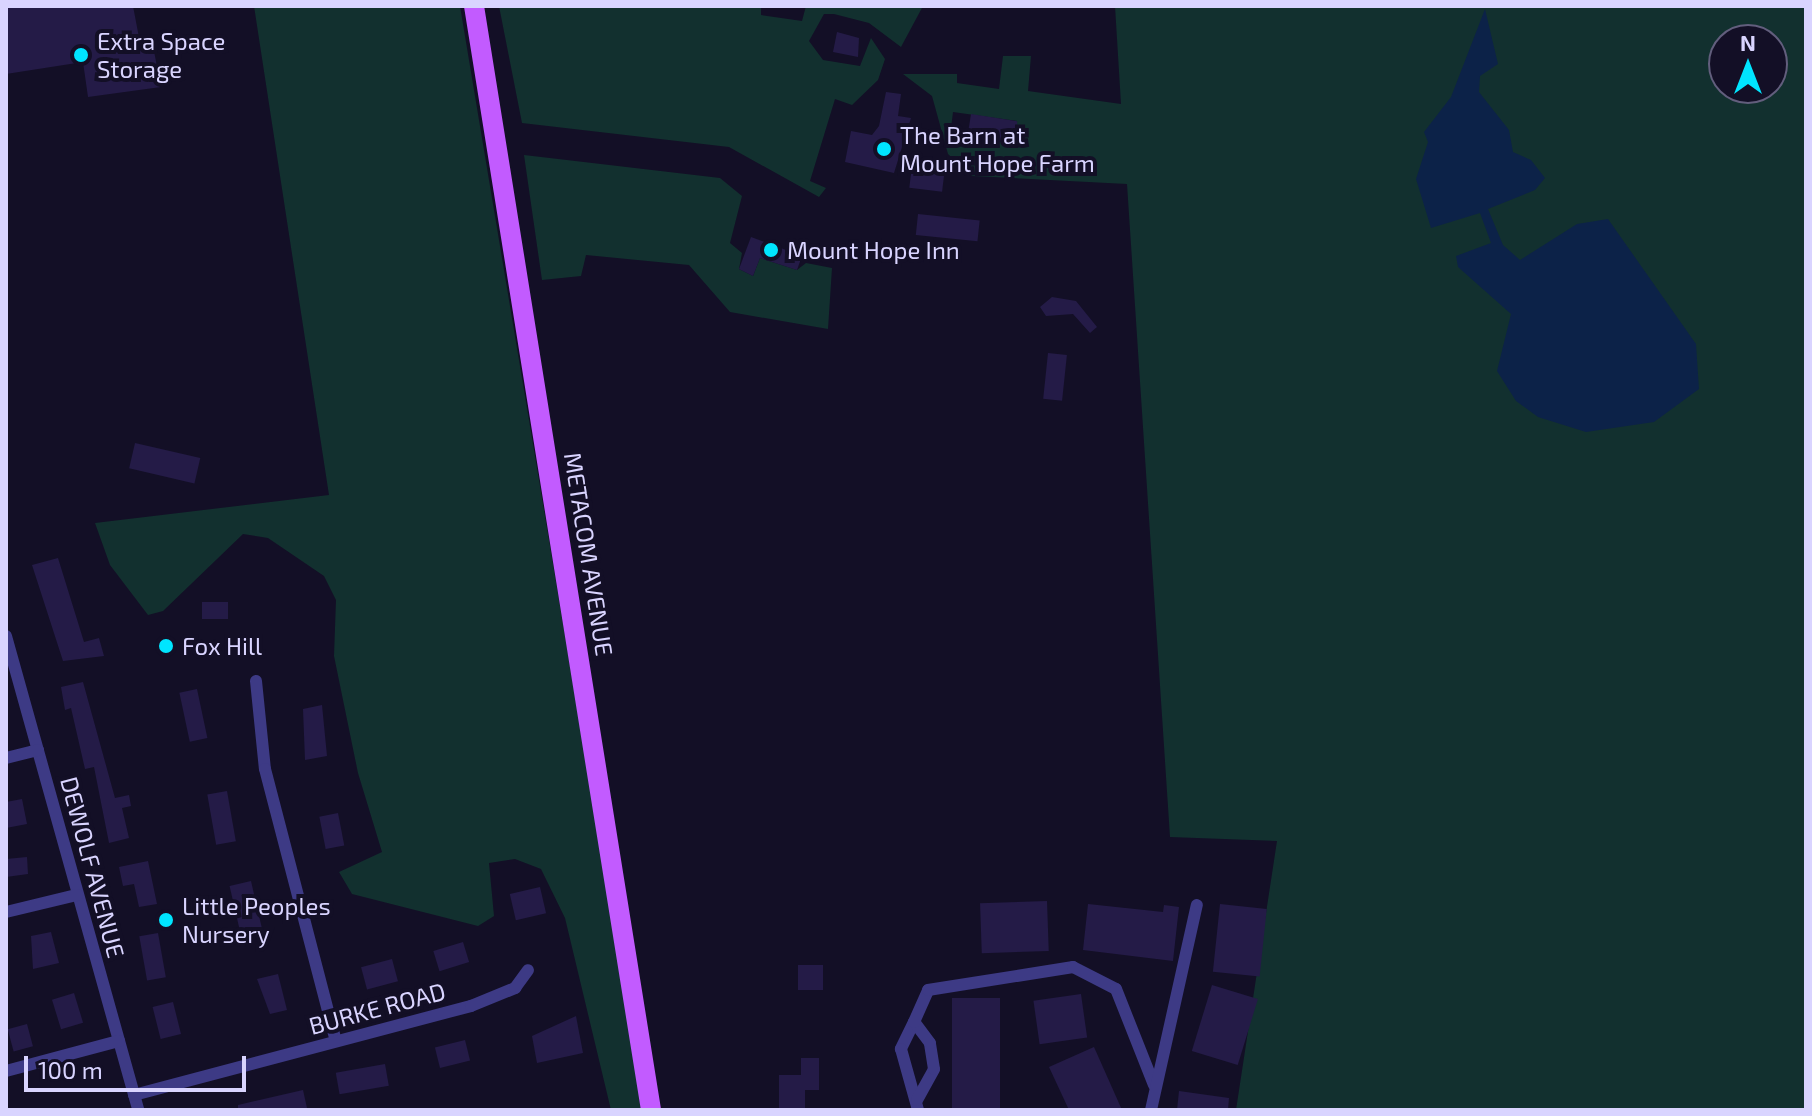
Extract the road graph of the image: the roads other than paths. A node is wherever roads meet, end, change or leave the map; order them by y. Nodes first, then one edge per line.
1 (474, 6) edge
2 (6, 636) edge
3 (256, 681) dead end
4 (38, 750) junction
5 (6, 758) edge
6 (77, 895) junction
7 (1197, 905) dead end
8 (6, 912) edge
9 (528, 970) dead end
10 (914, 1022) junction
11 (119, 1041) junction
12 (336, 1041) junction
13 (6, 1071) edge
14 (1154, 1085) junction
15 (134, 1095) junction
16 (918, 1105) edge
17 (138, 1110) edge
18 (651, 1110) edge
19 (1151, 1110) edge

1 - 18 main road, METACOM AVENUE
2 - 4 street, DEWOLF AVENUE
3 - 12 street
4 - 5 street
4 - 6 street, DEWOLF AVENUE
6 - 8 street
6 - 11 street, DEWOLF AVENUE
7 - 14 street
9 - 12 street, BURKE ROAD
10 - 14 street
10 - 16 street
10 - 16 street
11 - 13 street
11 - 15 street, DEWOLF AVENUE
12 - 15 street, BURKE ROAD
14 - 19 street
15 - 17 street, DEWOLF AVENUE

